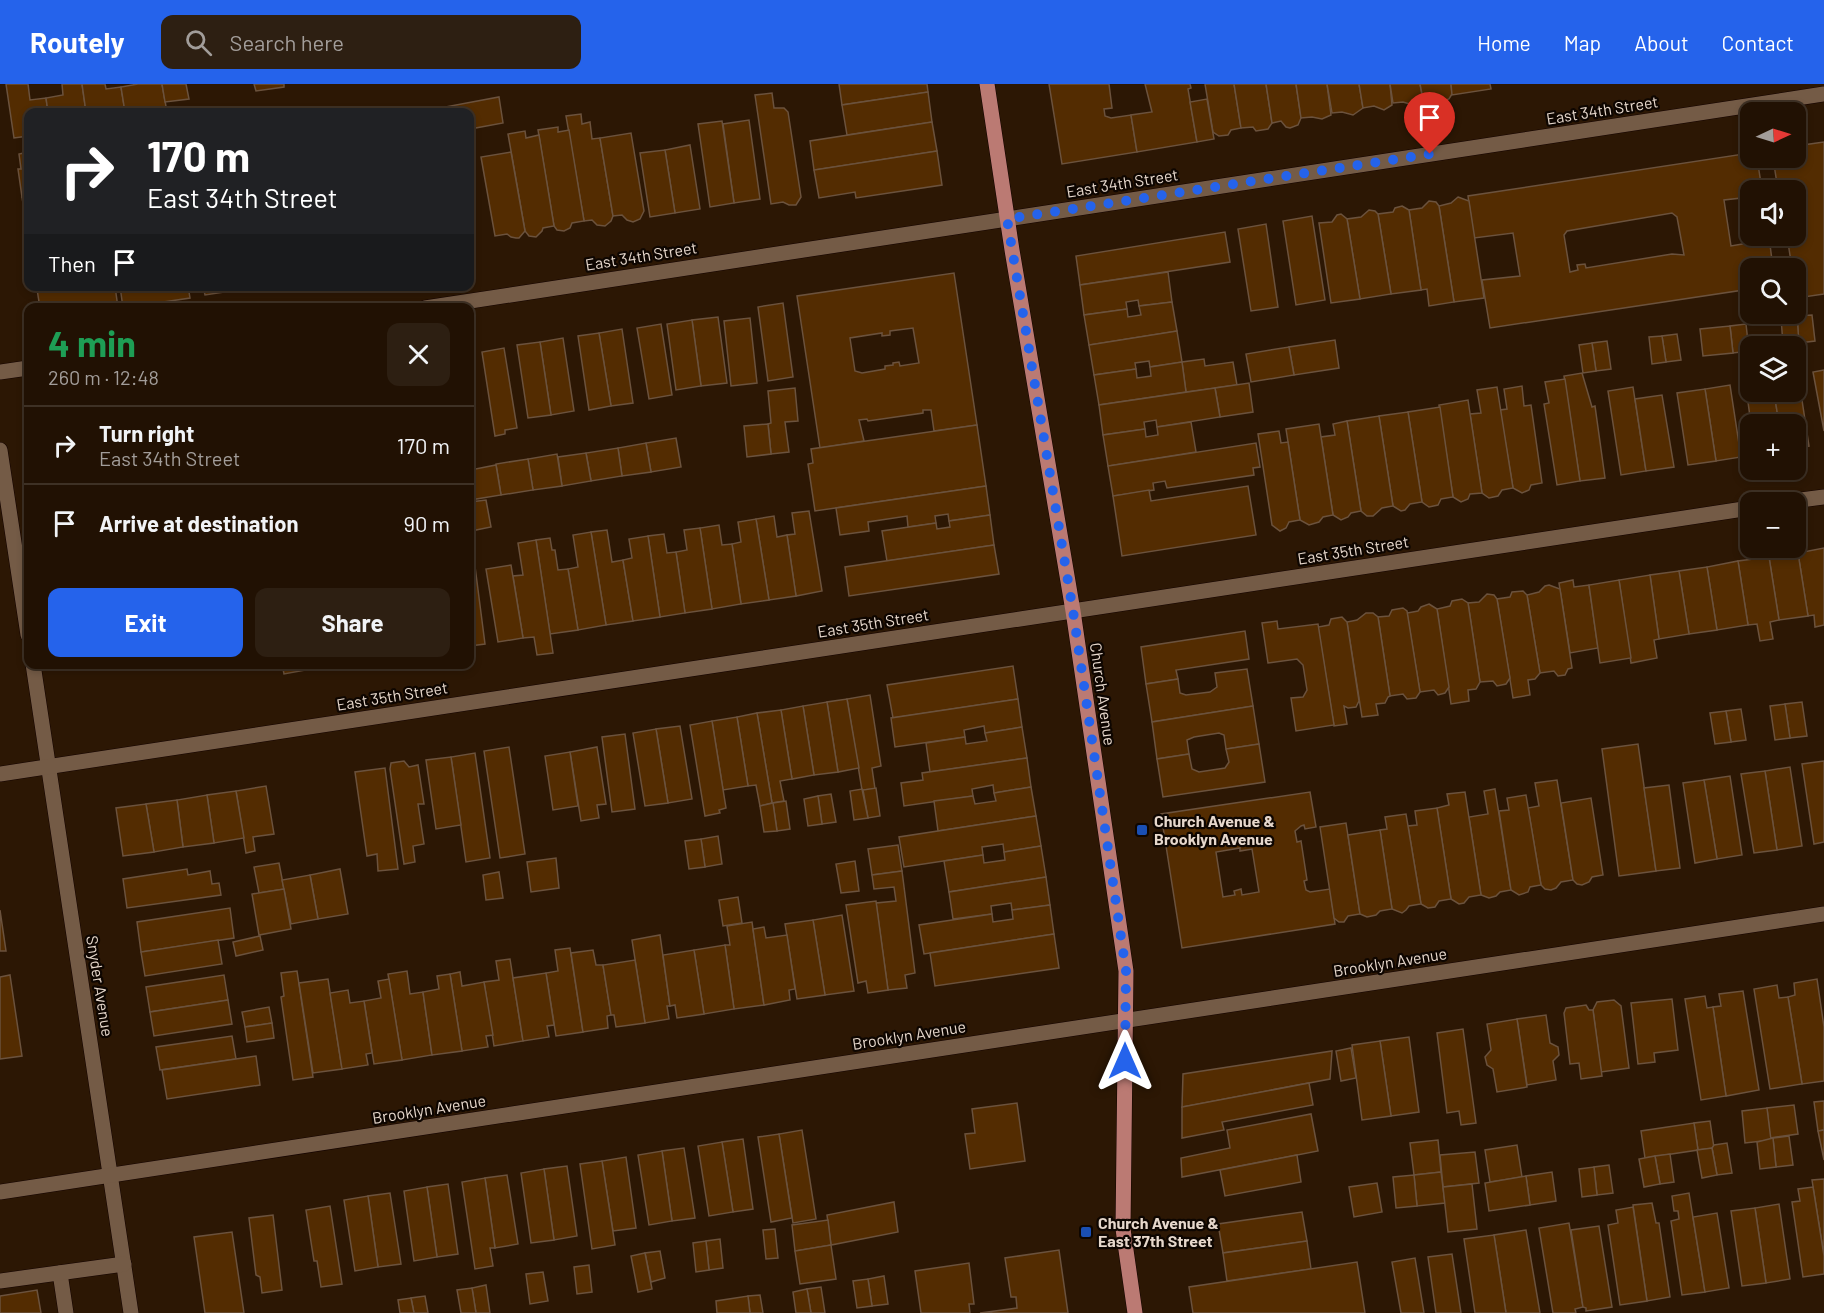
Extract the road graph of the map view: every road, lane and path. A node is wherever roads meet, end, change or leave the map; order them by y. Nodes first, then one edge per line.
1 (987, 84) edge
2 (1824, 94) edge
3 (1007, 219) junction
4 (458, 303) edge
5 (24, 369) edge
6 (0, 372) edge
7 (0, 450) edge
8 (1824, 496) edge
9 (1806, 499) edge
10 (1740, 510) edge
11 (24, 609) edge
12 (1073, 611) junction
13 (34, 669) edge
14 (48, 766) junction
15 (0, 774) edge
16 (1824, 914) edge
17 (1125, 1020) junction
18 (110, 1176) junction
19 (0, 1192) edge
20 (124, 1264) junction
21 (60, 1273) junction
22 (0, 1281) edge
23 (66, 1313) edge
24 (131, 1313) edge
25 (1136, 1313) edge

1 - 3 main road, Church Avenue
2 - 3 street, East 34th Street
3 - 4 street, East 34th Street
3 - 12 main road, Church Avenue
5 - 6 street
7 - 11 street
8 - 9 street
10 - 12 street, East 35th Street
12 - 14 street, East 35th Street
12 - 17 main road, Church Avenue
13 - 14 street, Snyder Avenue
14 - 15 street, East 35th Street
14 - 18 street, Snyder Avenue
16 - 17 street, Brooklyn Avenue
17 - 18 street, Brooklyn Avenue
17 - 25 main road, Church Avenue
18 - 19 street, Brooklyn Avenue
18 - 20 street, Snyder Avenue
20 - 21 street
20 - 24 street, Snyder Avenue
21 - 22 street
21 - 23 street

